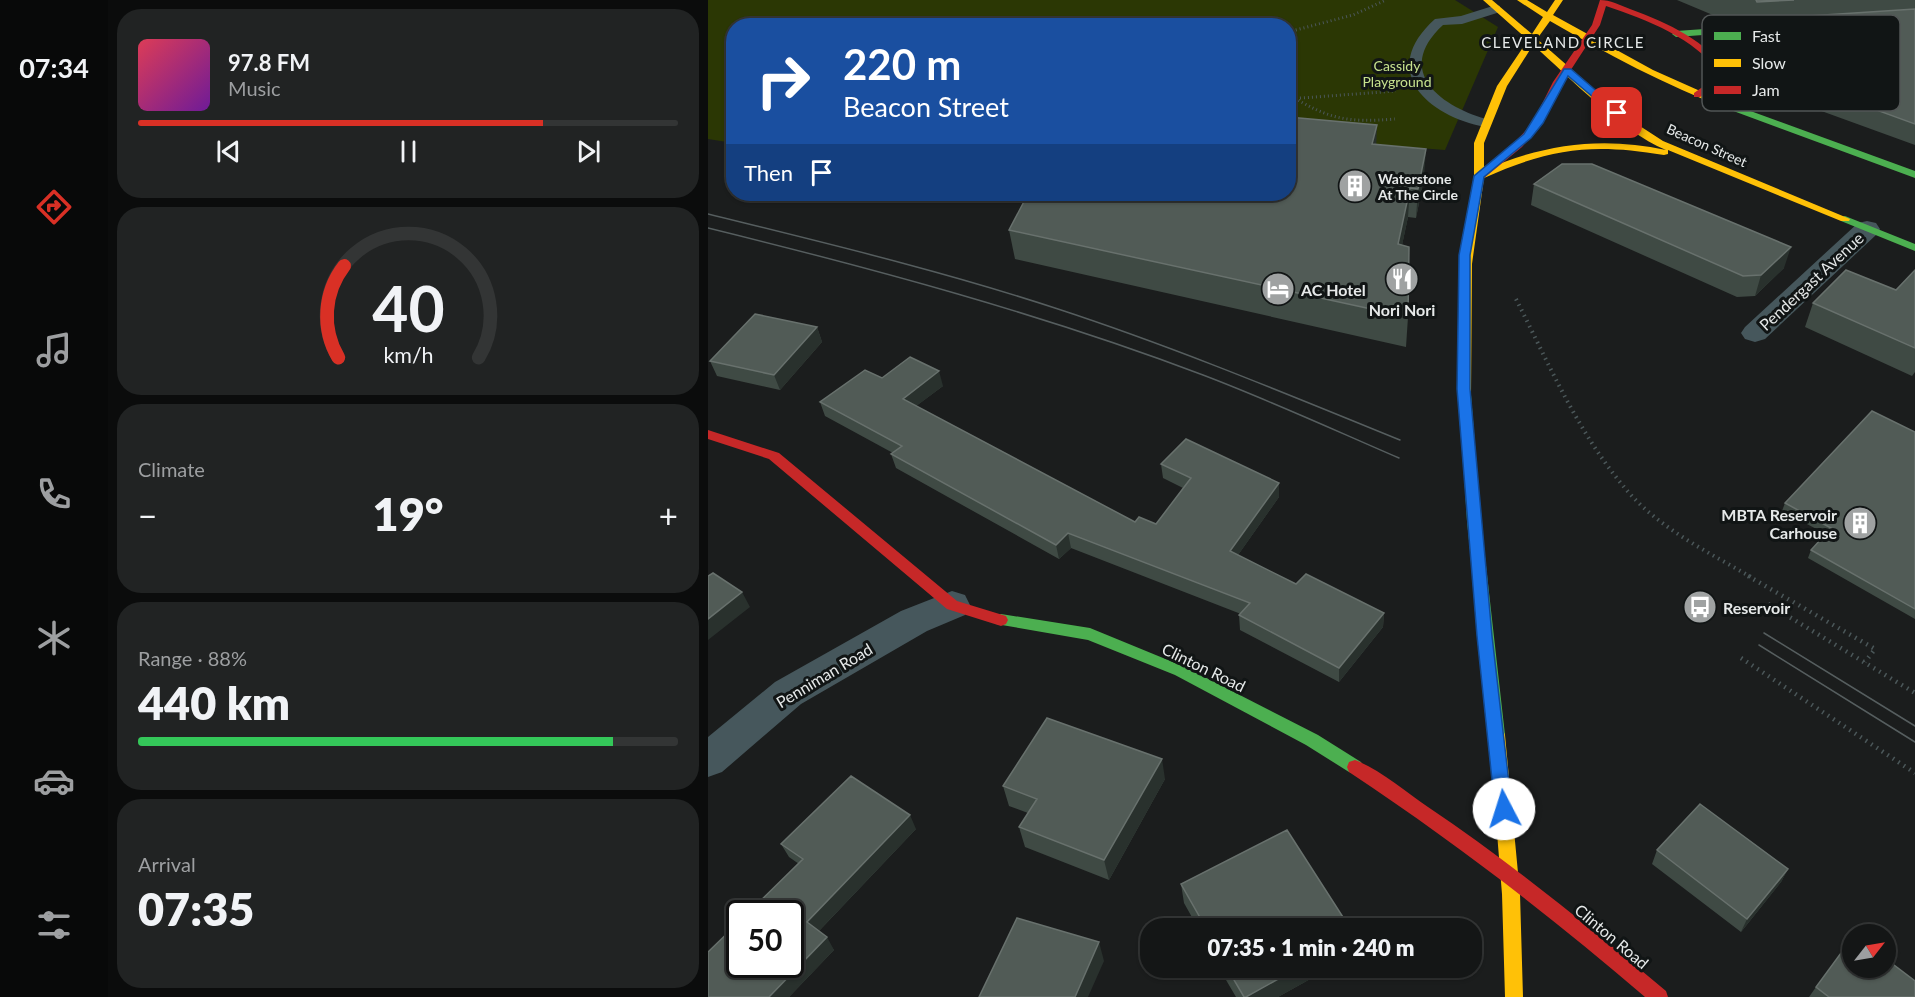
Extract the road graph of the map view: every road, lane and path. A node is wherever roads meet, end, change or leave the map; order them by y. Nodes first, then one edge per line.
1 (1386, 0) edge
2 (1521, 0) edge
3 (1559, 0) edge
4 (1604, 1) edge
5 (1492, 4) edge
6 (1548, 15) junction
7 (1296, 30) edge
8 (1702, 32) edge
9 (1676, 34) junction
10 (1587, 38) junction
11 (1532, 41) junction
12 (1702, 50) edge
13 (1567, 70) junction
14 (1424, 87) junction
15 (1702, 92) edge
16 (1697, 95) junction
17 (1702, 97) edge
18 (1296, 98) joint
19 (1741, 111) edge
20 (1395, 118) dead end
21 (1485, 123) junction
22 (1698, 161) junction
23 (1915, 175) edge
24 (1479, 176) junction
25 (1867, 229) junction
26 (1915, 248) edge
27 (1516, 299) dead end
28 (1755, 333) dead end
29 (708, 435) edge
30 (1768, 604) dead end
31 (952, 605) junction
32 (1741, 658) dead end
33 (1865, 662) junction
34 (1915, 693) edge
35 (708, 760) edge
36 (1915, 773) edge
37 (1510, 878) junction
38 (1514, 997) edge
39 (1659, 997) edge

1 - 7 path
2 - 6 main road
3 - 6 main road
4 - 9 main road
4 - 10 main road
5 - 11 main road, Beacon Street
5 - 14 lane
6 - 10 main road
6 - 11 main road
8 - 9 main road
9 - 12 main road
10 - 13 main road
10 - 16 main road
11 - 13 main road, Beacon Street
11 - 21 main road
13 - 22 main road, Beacon Street
13 - 24 main road
14 - 18 path
14 - 21 lane
15 - 16 main road
16 - 17 main road
18 - 20 path
19 - 23 main road
21 - 24 main road
22 - 24 main road
22 - 25 main road, Beacon Street
24 - 37 main road
25 - 26 main road, Beacon Street
25 - 28 street, Pendergast Avenue
27 - 33 path
29 - 31 main road, Clinton Road
30 - 33 path
31 - 35 street, Penniman Road
31 - 37 main road, Clinton Road
32 - 36 path
33 - 34 path
37 - 38 main road
37 - 39 main road, Clinton Road

